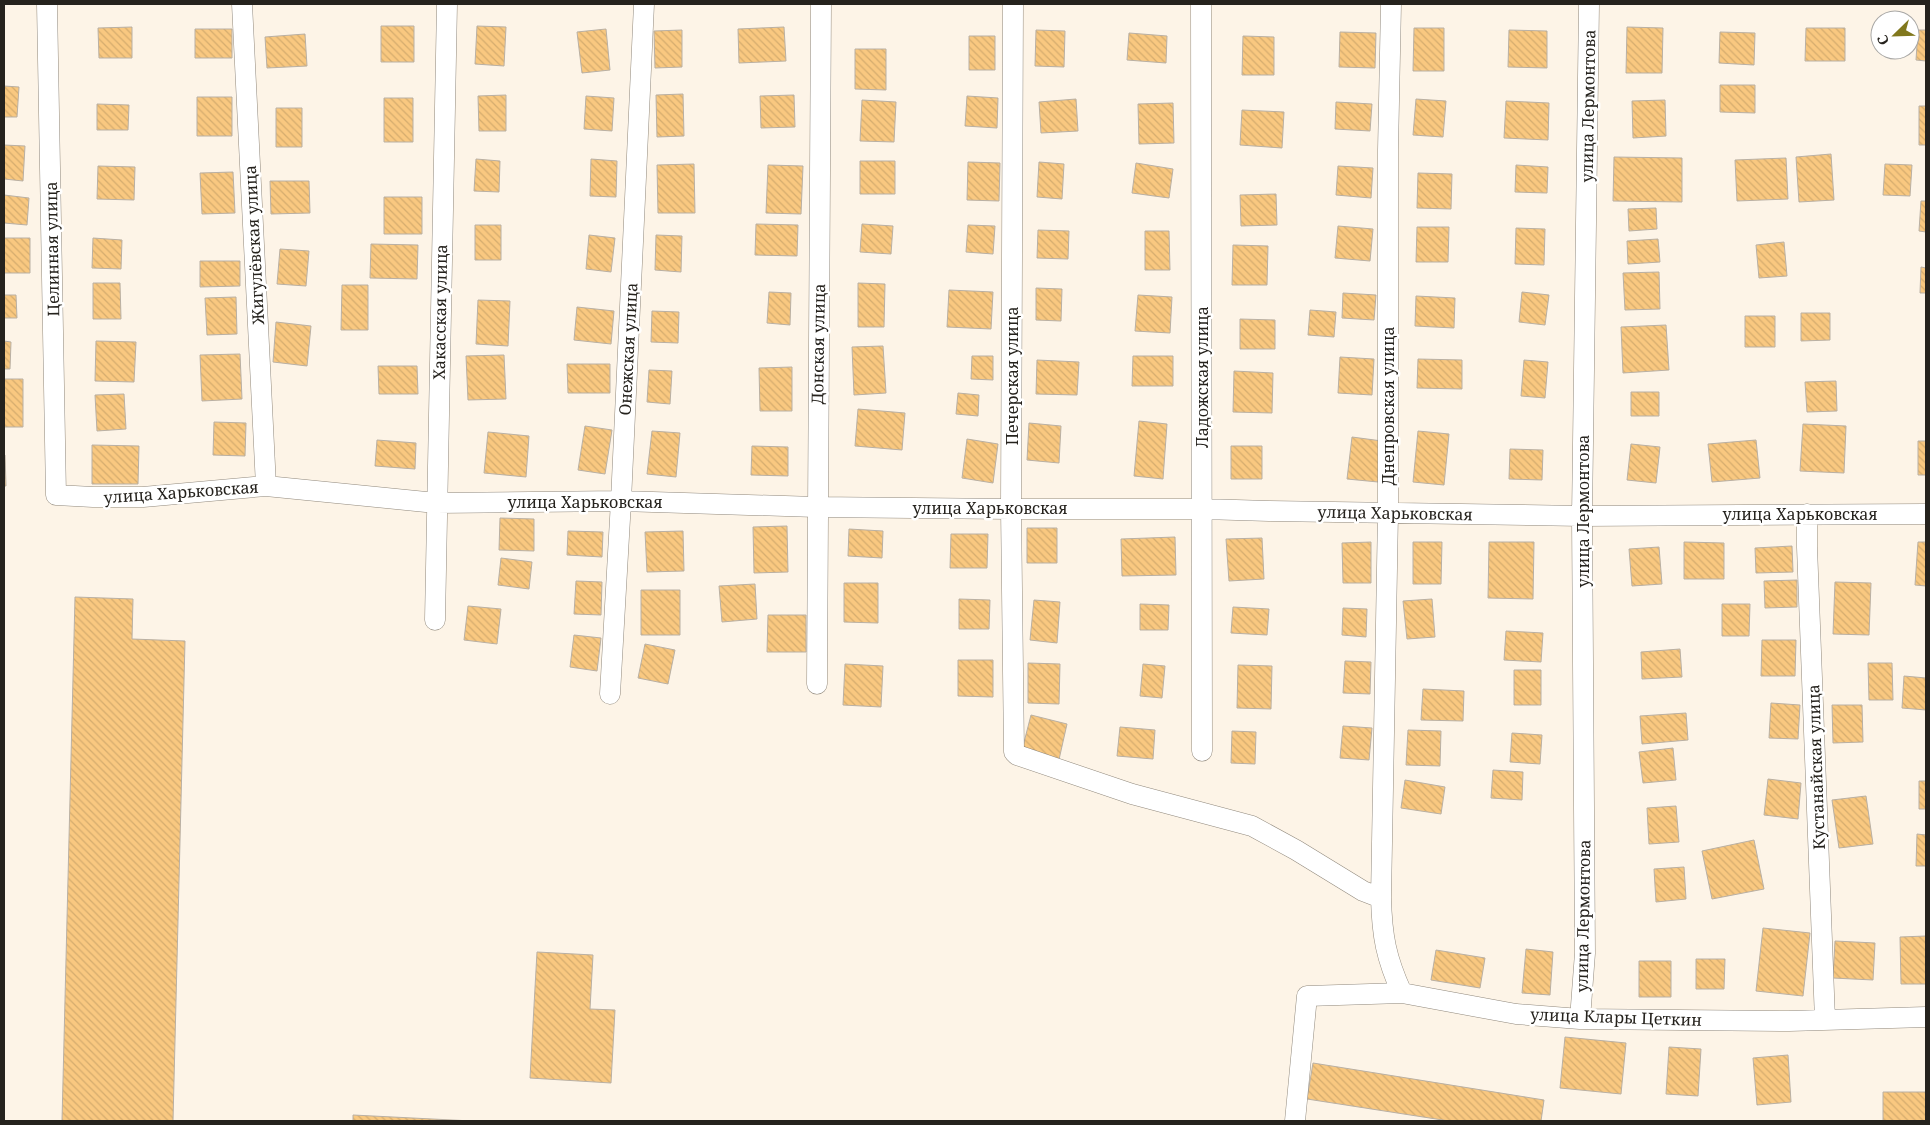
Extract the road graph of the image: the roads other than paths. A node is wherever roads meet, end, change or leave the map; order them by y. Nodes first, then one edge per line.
1 (47, 4) edge
2 (242, 4) edge
3 (448, 4) edge
4 (644, 4) edge
5 (821, 4) edge
6 (1013, 4) edge
7 (1200, 4) edge
8 (1391, 4) edge
9 (1589, 4) edge
10 (266, 486) junction
11 (56, 494) joint
12 (621, 501) junction
13 (436, 503) junction
14 (816, 507) junction
15 (1011, 509) junction
16 (1203, 509) junction
17 (1388, 513) junction
18 (1807, 514) junction
19 (1926, 514) edge
20 (1582, 516) junction
21 (435, 620) dead end
22 (816, 684) dead end
23 (610, 694) dead end
24 (1202, 751) dead end
25 (1381, 898) junction
26 (1402, 992) junction
27 (1926, 1017) edge
28 (1580, 1019) junction
29 (1825, 1020) junction
30 (1295, 1121) edge

1 - 11 street, Целинная улица
2 - 10 street, Жигулёвская улица
3 - 13 street, Хакасская улица
4 - 12 street, Онежская улица
5 - 14 street, Донская улица
6 - 15 street, Печерская улица
7 - 16 street, Ладожская улица
8 - 17 street, Днепровская улица
9 - 20 street, улица Лермонтова
10 - 11 street, улица Харьковская
10 - 13 street, улица Харьковская
12 - 13 street, улица Харьковская
12 - 14 street, улица Харьковская
12 - 23 street, Онежская улица
13 - 21 street, Хакасская улица
14 - 15 street, улица Харьковская
14 - 22 street, Донская улица
15 - 16 street, улица Харьковская
15 - 25 street, Печерская улица
16 - 17 street, улица Харьковская
16 - 24 street, Ладожская улица
17 - 20 street, улица Харьковская
17 - 25 street, Днепровская улица
18 - 19 street, улица Харьковская
18 - 20 street, улица Харьковская
18 - 29 street, Кустанайская улица
20 - 28 street, улица Лермонтова
25 - 26 street, Днепровская улица
26 - 28 street, улица Клары Цеткин
26 - 30 street, улица Клары Цеткин
27 - 29 street, улица Клары Цеткин
28 - 29 street, улица Клары Цеткин

